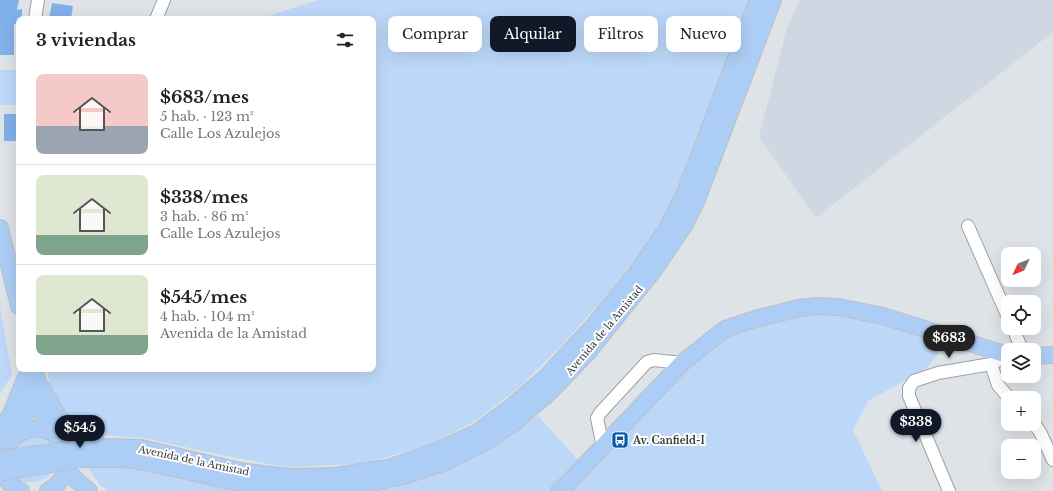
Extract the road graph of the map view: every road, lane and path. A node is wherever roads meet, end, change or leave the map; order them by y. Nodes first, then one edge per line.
1 (38, 0) edge
2 (164, 0) edge
3 (758, 0) edge
4 (773, 0) edge
5 (35, 16) edge
6 (157, 16) edge
7 (968, 226) dead end
8 (0, 228) edge
9 (16, 294) edge
10 (1001, 301) edge
11 (1001, 353) edge
12 (1053, 355) edge
13 (1041, 356) edge
14 (1001, 358) edge
15 (682, 363) junction
16 (990, 364) junction
17 (32, 373) edge
18 (1003, 391) edge
19 (1039, 431) edge
20 (18, 432) junction
21 (54, 435) junction
22 (2, 439) edge
23 (603, 447) junction
24 (81, 449) junction
25 (0, 459) edge
26 (1053, 460) edge
27 (66, 469) junction
28 (11, 485) edge
29 (54, 490) edge
30 (89, 491) edge
31 (559, 491) edge
32 (949, 491) edge

1 - 5 street
2 - 6 street
3 - 24 main road, Avenida de la Amistad
4 - 24 main road, Avenida de la Amistad
7 - 10 street
8 - 9 main road
11 - 15 main road
12 - 13 main road
14 - 16 street
15 - 23 main road
15 - 23 street
16 - 18 street
16 - 32 street
17 - 20 main road
17 - 21 main road
17 - 22 main road
17 - 24 main road
19 - 26 street
20 - 21 main road
20 - 22 main road
21 - 24 main road
21 - 27 main road
22 - 28 main road
23 - 31 main road
24 - 25 main road, Avenida de la Amistad, bridge
24 - 28 main road, Avenida de la Amistad, bridge
27 - 29 main road
27 - 30 main road

